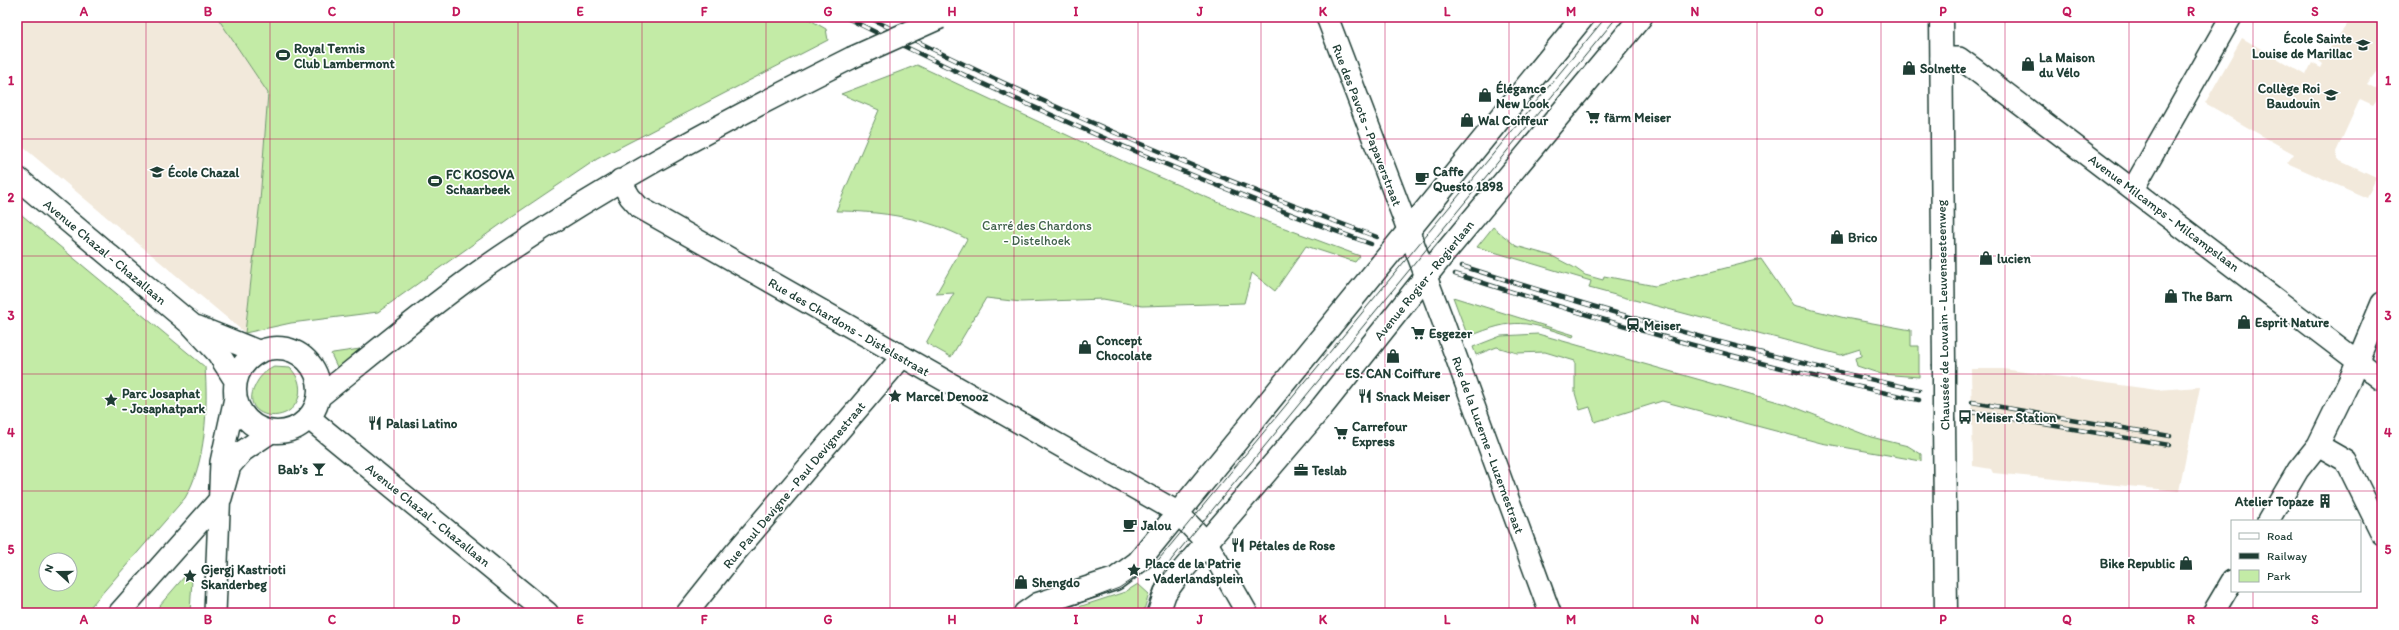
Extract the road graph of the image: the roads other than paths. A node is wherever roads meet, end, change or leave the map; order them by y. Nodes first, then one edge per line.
1 (1327, 17) edge
2 (1583, 17) edge
3 (1640, 17) edge
4 (1941, 17) edge
5 (2231, 17) edge
6 (941, 18) edge
7 (1941, 58) junction
8 (17, 178) edge
9 (620, 180) junction
10 (2133, 189) junction
11 (1408, 233) junction
12 (1426, 277) junction
13 (2382, 302) edge
14 (192, 325) junction
15 (259, 352) junction
16 (902, 357) junction
17 (2357, 360) junction
18 (2382, 380) edge
19 (236, 390) junction
20 (318, 398) junction
21 (309, 418) junction
22 (270, 432) junction
23 (2318, 445) junction
24 (221, 498) junction
25 (1177, 512) junction
26 (2269, 520) edge
27 (2382, 534) edge
28 (1207, 543) junction
29 (2231, 583) edge
30 (119, 613) edge
31 (215, 613) edge
32 (547, 613) edge
33 (686, 613) edge
34 (1025, 613) edge
35 (1158, 613) edge
36 (1247, 613) edge
37 (1550, 613) edge
38 (1946, 613) edge
39 (2213, 613) edge

1 - 11 street, Rue des Pavots - Papaverstraat
2 - 11 street
3 - 12 street, Avenue Rogier - Rogierlaan
4 - 7 street, Chaussée de Louvain - Leuvensesteenweg
5 - 10 street
6 - 9 street, bridge
7 - 10 street, Avenue Milcamps - Milcampslaan
7 - 38 street, Chaussée de Louvain - Leuvensesteenweg, bridge
8 - 14 street, Avenue Chazal - Chazallaan
9 - 16 street, Rue des Chardons - Distelsstraat
9 - 20 street
10 - 17 street, Avenue Milcamps - Milcampslaan
11 - 12 street, Rue des Pavots - Papaverstraat
11 - 25 street
12 - 28 street, Avenue Rogier - Rogierlaan
12 - 37 street, Rue de la Luzerne - Luzernestraat
13 - 17 street
14 - 15 street, Avenue Chazal - Chazallaan
14 - 19 street, Avenue Chazal - Chazallaan
15 - 19 street
15 - 20 street
16 - 25 street, Rue des Chardons - Distelsstraat
16 - 33 street, Rue Paul Devigne - Paul Devignestraat
17 - 18 street, Avenue Milcamps - Milcampslaan
17 - 23 street
19 - 22 street, Avenue Chazal - Chazallaan
19 - 24 street
20 - 21 street
21 - 22 street
21 - 32 street, Avenue Chazal - Chazallaan
22 - 24 street
23 - 26 street
23 - 27 street
24 - 30 street
24 - 31 street
25 - 28 street, Rue des Chardons - Distelsstraat
25 - 34 street
28 - 35 street
28 - 36 street, Rue des Chardons - Distelsstraat
29 - 39 street

